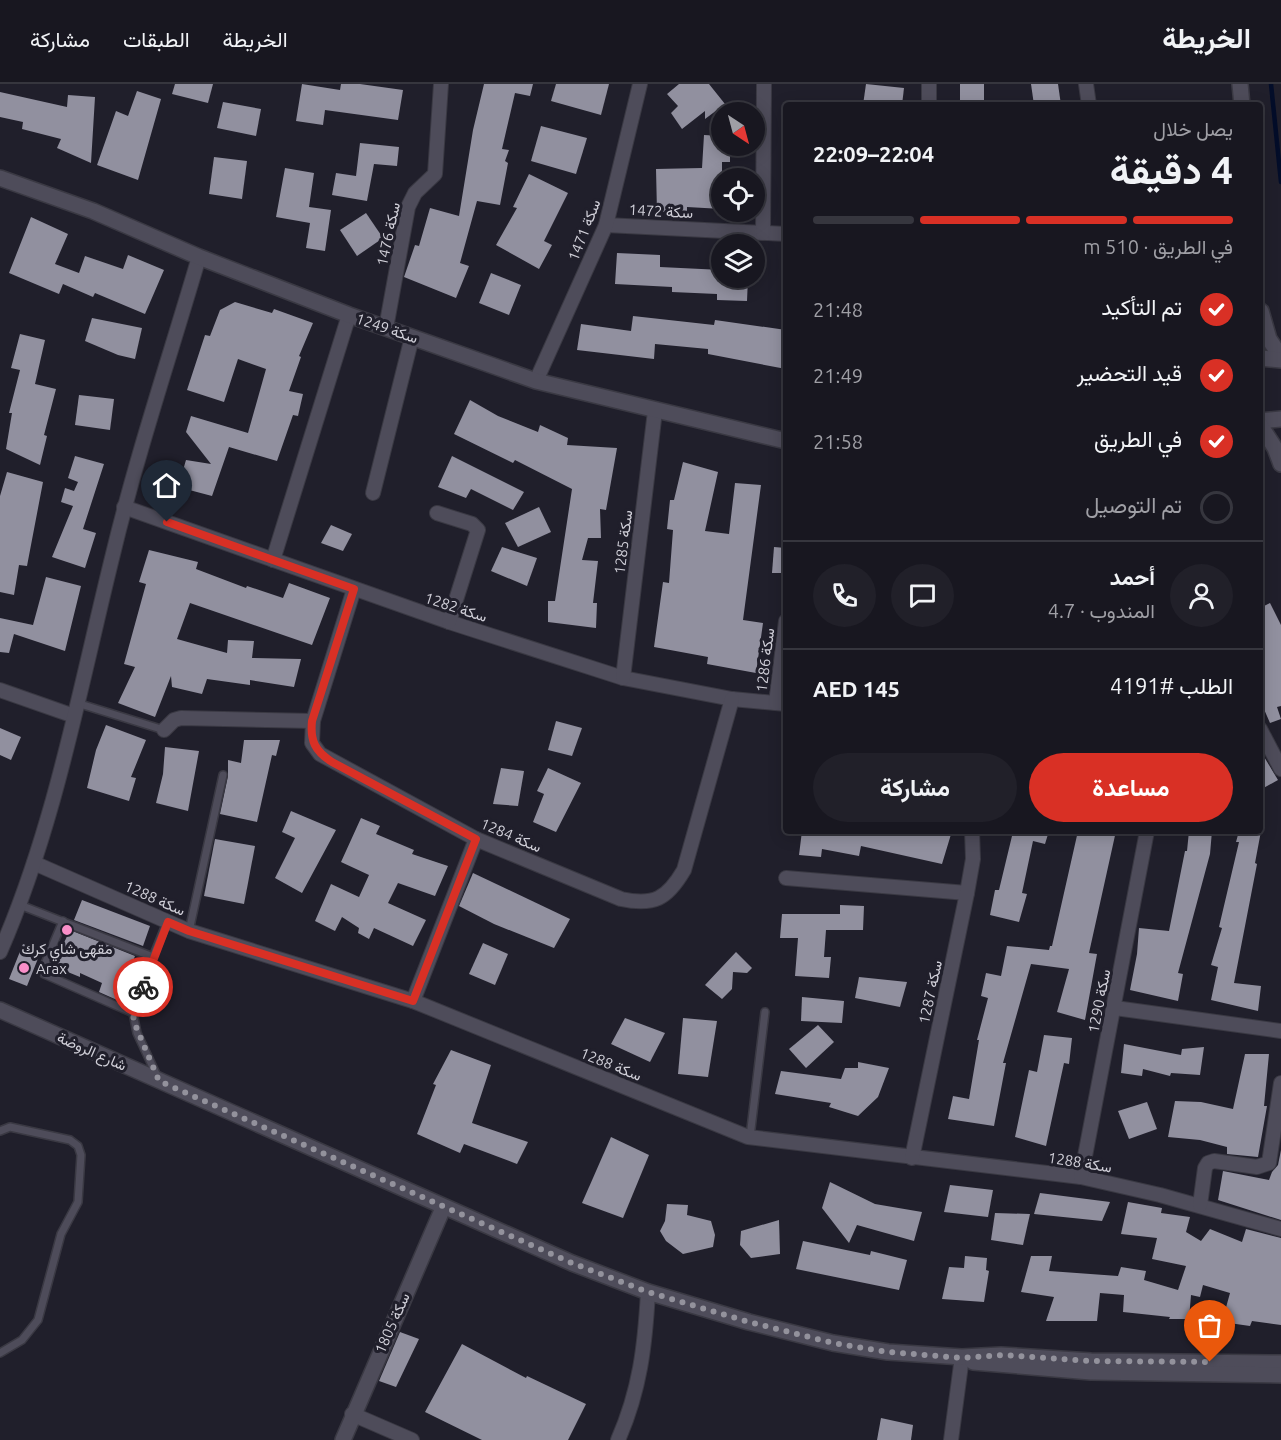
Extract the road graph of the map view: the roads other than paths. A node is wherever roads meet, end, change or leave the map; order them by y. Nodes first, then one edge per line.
1 (441, 84) edge
2 (640, 84) edge
3 (764, 84) edge
4 (929, 84) edge
5 (1086, 84) edge
6 (1240, 84) edge
7 (929, 102) edge
8 (1089, 102) edge
9 (1242, 102) edge
10 (0, 178) edge
11 (606, 225) junction
12 (763, 233) junction
13 (783, 234) edge
14 (199, 257) junction
15 (1263, 314) edge
16 (349, 315) junction
17 (386, 328) junction
18 (412, 338) junction
19 (1263, 358) edge
20 (1281, 358) edge
21 (536, 381) junction
22 (655, 411) junction
23 (1281, 419) edge
24 (1263, 422) edge
25 (1263, 428) edge
26 (783, 440) edge
27 (1281, 464) edge
28 (373, 494) dead end
29 (124, 507) junction
30 (437, 513) dead end
31 (273, 560) junction
32 (354, 589) junction
33 (449, 622) junction
34 (783, 671) edge
35 (623, 678) junction
36 (0, 690) edge
37 (732, 699) junction
38 (781, 704) edge
39 (75, 710) junction
40 (312, 721) junction
41 (164, 730) joint
42 (1263, 735) edge
43 (1281, 769) edge
44 (223, 775) dead end
45 (972, 834) edge
46 (1146, 834) edge
47 (476, 839) junction
48 (34, 863) junction
49 (786, 878) dead end
50 (967, 893) junction
51 (20, 905) junction
52 (63, 921) junction
53 (168, 922) junction
54 (189, 931) junction
55 (0, 952) edge
56 (153, 957) junction
57 (413, 1001) junction
58 (1115, 1008) junction
59 (0, 1010) edge
60 (765, 1012) dead end
61 (133, 1013) junction
62 (1281, 1030) edge
63 (159, 1081) junction
64 (1281, 1083) edge
65 (0, 1131) edge
66 (750, 1137) junction
67 (912, 1158) junction
68 (1081, 1177) junction
69 (1200, 1205) junction
70 (443, 1208) junction
71 (1281, 1229) edge
72 (648, 1292) junction
73 (0, 1353) edge
74 (962, 1358) junction
75 (1281, 1363) edge
76 (1281, 1375) edge
77 (352, 1414) junction
78 (343, 1440) edge
79 (412, 1440) edge
80 (618, 1440) edge
81 (951, 1440) edge

1 - 17 street, سكة 1476
2 - 11 street, سكة 1471
3 - 12 street
4 - 7 street
5 - 8 street
6 - 9 main road
10 - 14 main road, سكة 1249
11 - 12 street, سكة 1472
11 - 21 street, سكة 1471
12 - 13 street, سكة 1472
14 - 16 main road, سكة 1249
14 - 29 street
15 - 20 main road
16 - 17 main road, سكة 1249
16 - 31 street
17 - 18 main road, سكة 1249
18 - 21 main road, سكة 1249
18 - 28 street
19 - 20 main road
21 - 22 main road, سكة 1249
22 - 26 main road, سكة 1249
22 - 35 street, سكة 1285
23 - 24 main road
25 - 27 main road
29 - 31 street, سكة 1282
29 - 39 street
30 - 33 street
31 - 32 street, سكة 1282
32 - 33 street, سكة 1282
32 - 40 street, سكة 1284
33 - 35 street, سكة 1282
34 - 38 street, سكة 1286
35 - 37 street, سكة 1282
36 - 39 street
37 - 38 street, سكة 1282
37 - 47 street, سكة 1284
39 - 41 lane
39 - 48 street
40 - 41 street
40 - 47 street, سكة 1284
42 - 43 street
44 - 54 lane
45 - 50 street, سكة 1287
46 - 58 street, سكة 1290
47 - 57 street
48 - 51 street
48 - 53 street, سكة 1288
49 - 50 street
50 - 67 street, سكة 1287
51 - 52 lane
51 - 55 street
52 - 56 lane
52 - 61 lane
53 - 54 street, سكة 1288
53 - 56 lane
54 - 57 street, سكة 1288
56 - 61 lane
57 - 66 street, سكة 1288
58 - 62 street
58 - 68 street, سكة 1290
59 - 63 main road, شارع الروضة
60 - 66 lane
61 - 63 lane
63 - 70 main road, شارع الروضة
64 - 69 street
65 - 73 lane
66 - 67 street, سكة 1288
67 - 68 street, سكة 1288
68 - 69 street, سكة 1288
69 - 71 street, سكة 1288
70 - 72 main road, شارع الروضة
70 - 77 main road, سكة 1805
72 - 74 main road, شارع الروضة
72 - 80 street
74 - 75 main road, شارع الروضة
74 - 76 main road, شارع الروضة
74 - 81 street
77 - 78 main road, سكة 1805
77 - 79 street

